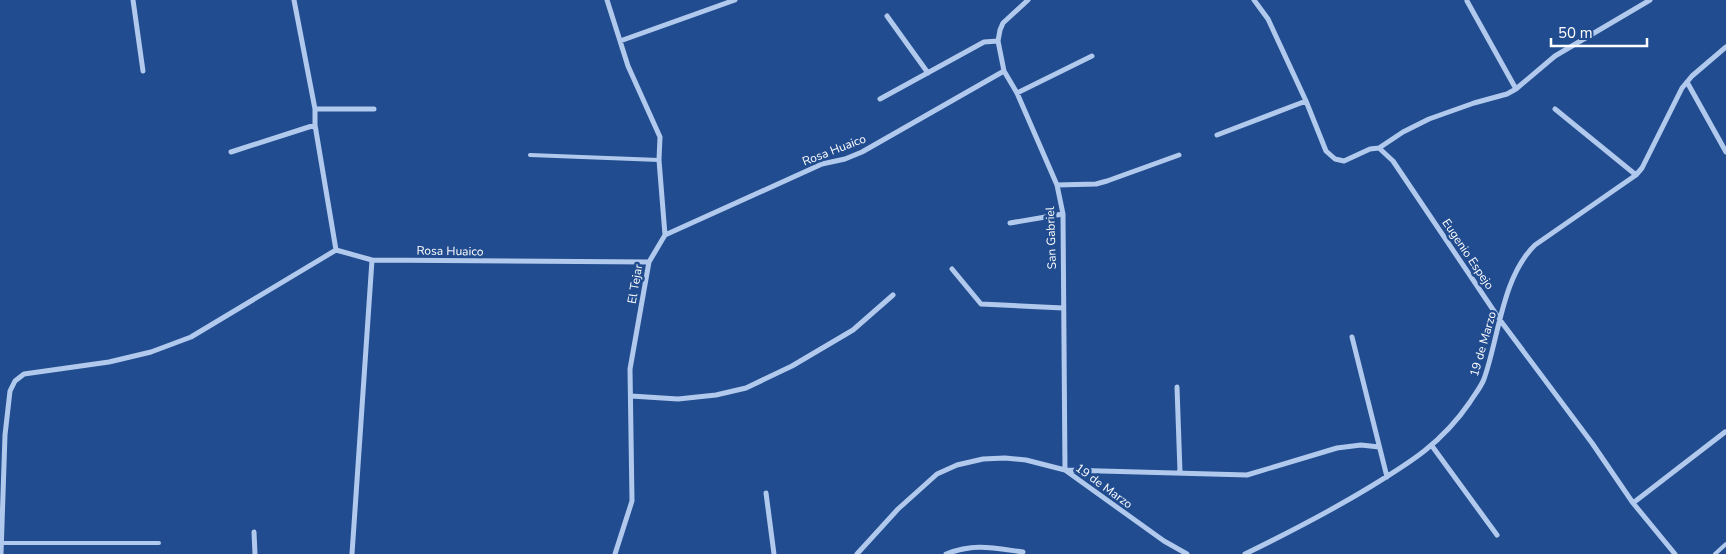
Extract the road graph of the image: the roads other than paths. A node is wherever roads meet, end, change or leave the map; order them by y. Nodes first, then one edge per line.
1 (133, 0) edge
2 (294, 0) edge
3 (607, 0) edge
4 (735, 0) edge
5 (1028, 0) edge
6 (1254, 0) edge
7 (1650, 0) edge
8 (1467, 1) dead end
9 (887, 16) dead end
10 (620, 41) junction
11 (998, 41) junction
12 (1726, 47) edge
13 (1092, 56) dead end
14 (143, 71) dead end
15 (1004, 71) junction
16 (928, 73) junction
17 (1687, 82) junction
18 (1516, 89) junction
19 (1017, 92) junction
20 (880, 100) dead end
21 (1306, 101) junction
22 (315, 109) junction
23 (374, 109) dead end
24 (1556, 109) dead end
25 (315, 125) junction
26 (1217, 135) dead end
27 (1379, 148) junction
28 (231, 152) dead end
29 (1726, 152) edge
30 (530, 155) dead end
31 (1180, 155) dead end
32 (659, 160) junction
33 (1636, 175) junction
34 (1057, 186) junction
35 (1062, 214) junction
36 (1010, 223) dead end
37 (665, 235) junction
38 (336, 250) junction
39 (372, 260) junction
40 (649, 262) junction
41 (952, 269) dead end
42 (893, 295) dead end
43 (1063, 308) junction
44 (1500, 320) junction
45 (1352, 336) dead end
46 (1176, 387) dead end
47 (631, 396) junction
48 (1725, 432) edge
49 (2, 435) edge
50 (1432, 446) junction
51 (1379, 447) junction
52 (1065, 470) junction
53 (1180, 472) junction
54 (1386, 477) junction
55 (766, 493) dead end
56 (1633, 503) junction
57 (254, 532) dead end
58 (1497, 535) dead end
59 (1, 542) edge
60 (159, 544) dead end
61 (1726, 544) edge
62 (1023, 552) dead end
63 (0, 554) edge
64 (255, 554) edge
65 (352, 554) edge
66 (615, 554) edge
67 (774, 554) edge
68 (857, 554) edge
69 (946, 554) edge
70 (1186, 554) edge
71 (1246, 554) edge
72 (1676, 554) edge
73 (1716, 554) edge

1 - 14 street
2 - 22 street
3 - 10 street
4 - 10 street
5 - 11 street
6 - 21 street
7 - 18 street
8 - 18 street
9 - 16 street
10 - 32 street
11 - 15 street, San Gabriel
11 - 16 street
12 - 17 street, 19 de Marzo
13 - 19 street
15 - 19 street, San Gabriel
15 - 37 street, Rosa Huaico
16 - 20 street
17 - 29 street
17 - 33 street, 19 de Marzo
18 - 27 street
19 - 34 street, San Gabriel
21 - 26 street
21 - 27 street
22 - 23 street
22 - 25 street
24 - 33 street
25 - 28 street
25 - 38 street
27 - 44 street, Eugenio Espejo
30 - 32 lane
31 - 34 street
32 - 37 street
33 - 44 street, 19 de Marzo
34 - 35 street, San Gabriel
35 - 36 street
35 - 43 street, San Gabriel
37 - 40 street, El Tejar
38 - 39 street, Rosa Huaico
38 - 49 street
39 - 40 street, Rosa Huaico
39 - 65 street
40 - 47 street, El Tejar
41 - 43 street
42 - 47 street
43 - 52 street, San Gabriel
44 - 50 street, 19 de Marzo
44 - 56 street, Eugenio Espejo
45 - 51 street
46 - 53 street
47 - 66 street, El Tejar
48 - 56 street
49 - 59 street
50 - 54 street, 19 de Marzo
50 - 58 street
51 - 53 street
51 - 54 street
52 - 53 street
52 - 68 street, 19 de Marzo
52 - 70 street, 19 de Marzo
54 - 71 street, 19 de Marzo
55 - 67 street
56 - 72 street, Eugenio Espejo
57 - 64 street
59 - 60 lane
59 - 63 street
61 - 73 lane
62 - 69 street

